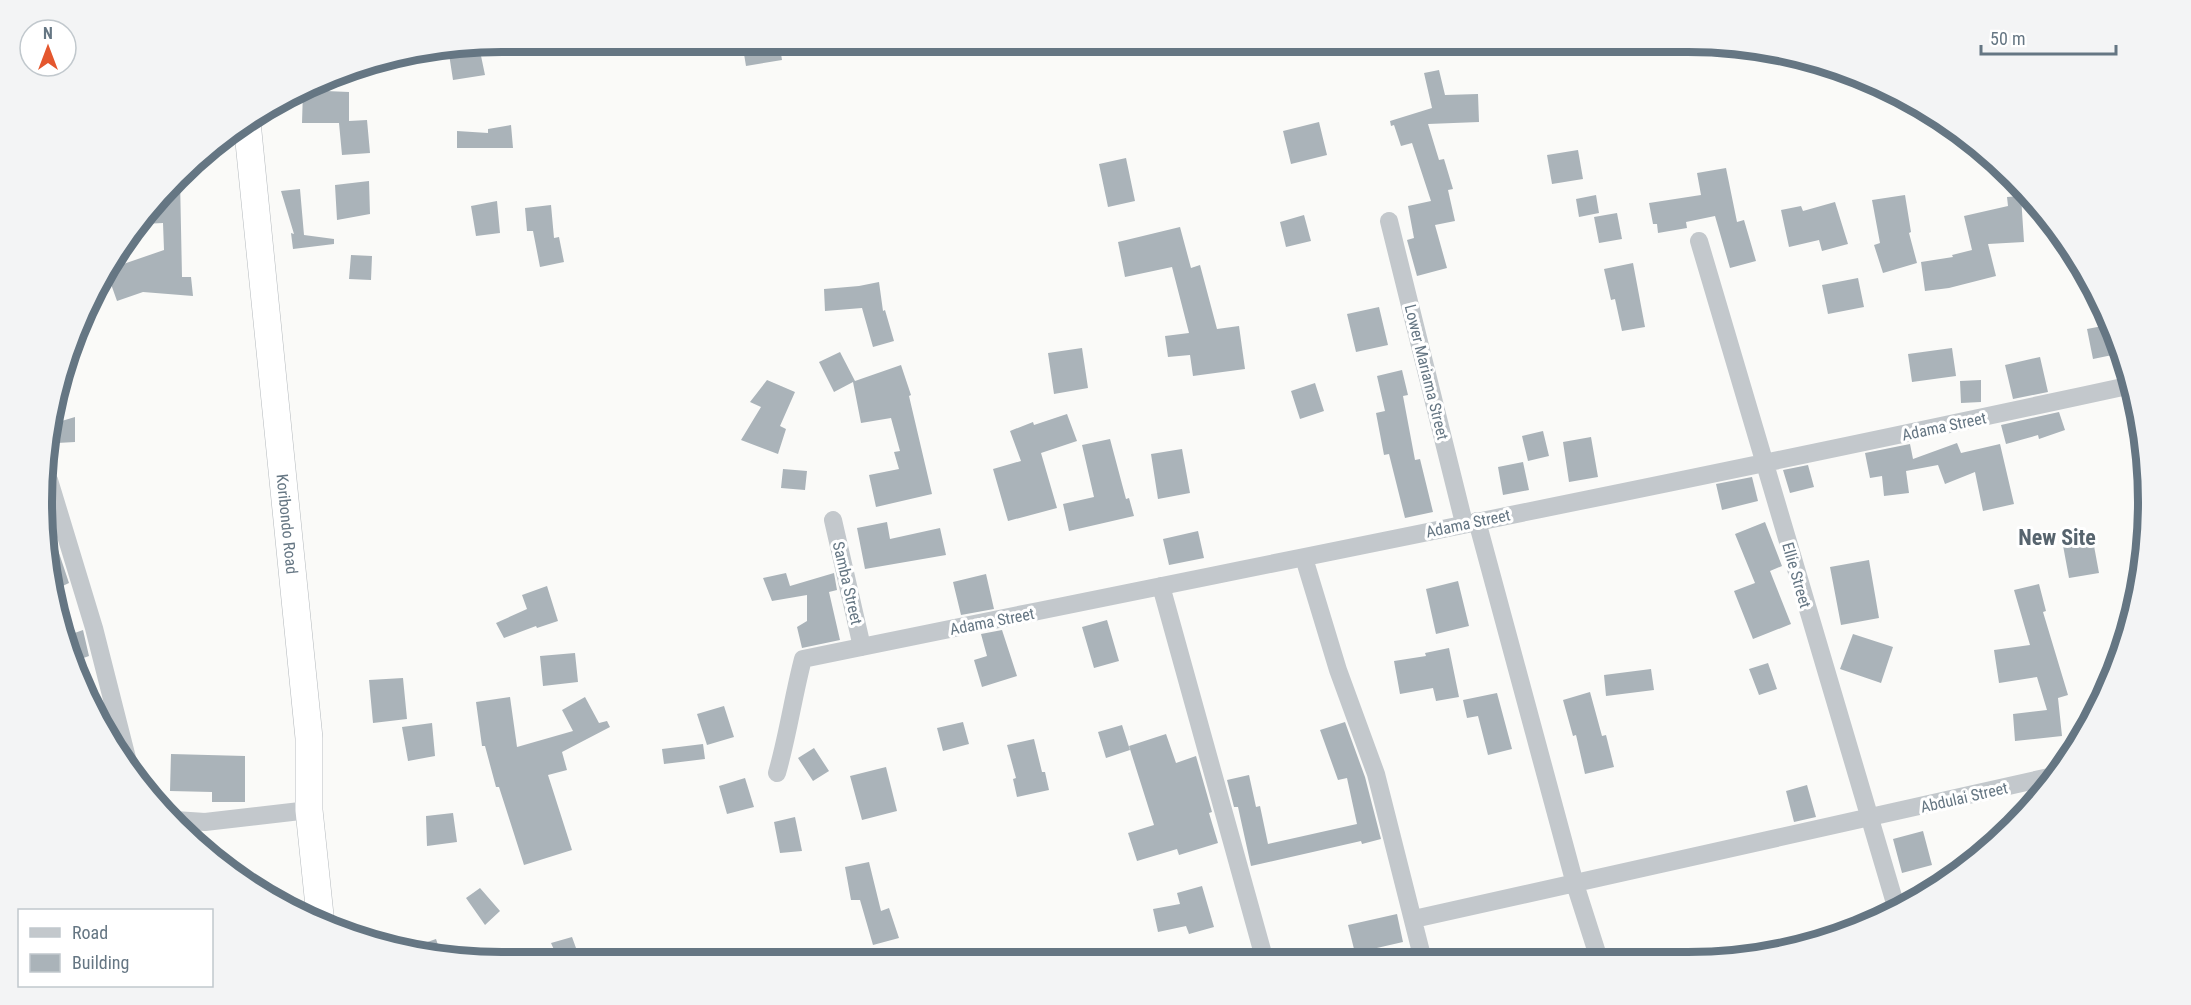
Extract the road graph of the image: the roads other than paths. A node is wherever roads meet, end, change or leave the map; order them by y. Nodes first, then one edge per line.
1 (244, 134) edge
2 (1389, 221) dead end
3 (1699, 241) dead end
4 (2123, 387) edge
5 (1765, 465) junction
6 (52, 491) edge
7 (833, 520) dead end
8 (1470, 522) junction
9 (1304, 558) junction
10 (1161, 586) junction
11 (862, 647) junction
12 (124, 746) edge
13 (777, 773) dead end
14 (2044, 778) edge
15 (309, 810) junction
16 (1869, 818) junction
17 (184, 821) edge
18 (1575, 884) junction
19 (1895, 902) edge
20 (320, 913) edge
21 (1414, 919) junction
22 (1263, 952) edge
23 (1421, 952) edge
24 (1596, 952) edge

1 - 15 highway, Koribondo Road
2 - 8 street, Lower Mariama Street
3 - 5 street, Ellie Street
4 - 5 street, Adama Street
5 - 8 street, Adama Street
5 - 16 street, Ellie Street
6 - 12 street
7 - 11 street, Samba Street
8 - 9 street, Adama Street
8 - 18 street, Lower Mariama Street
9 - 10 street, Adama Street
9 - 21 street
10 - 11 street, Adama Street
10 - 22 street
11 - 13 street, Adama Street
14 - 16 street, Abdulai Street
15 - 17 street
15 - 20 highway, Koribondo Road
16 - 18 street, Abdulai Street
16 - 19 street, Ellie Street
18 - 21 street, Abdulai Street
18 - 24 street, Lower Mariama Street
21 - 23 street

